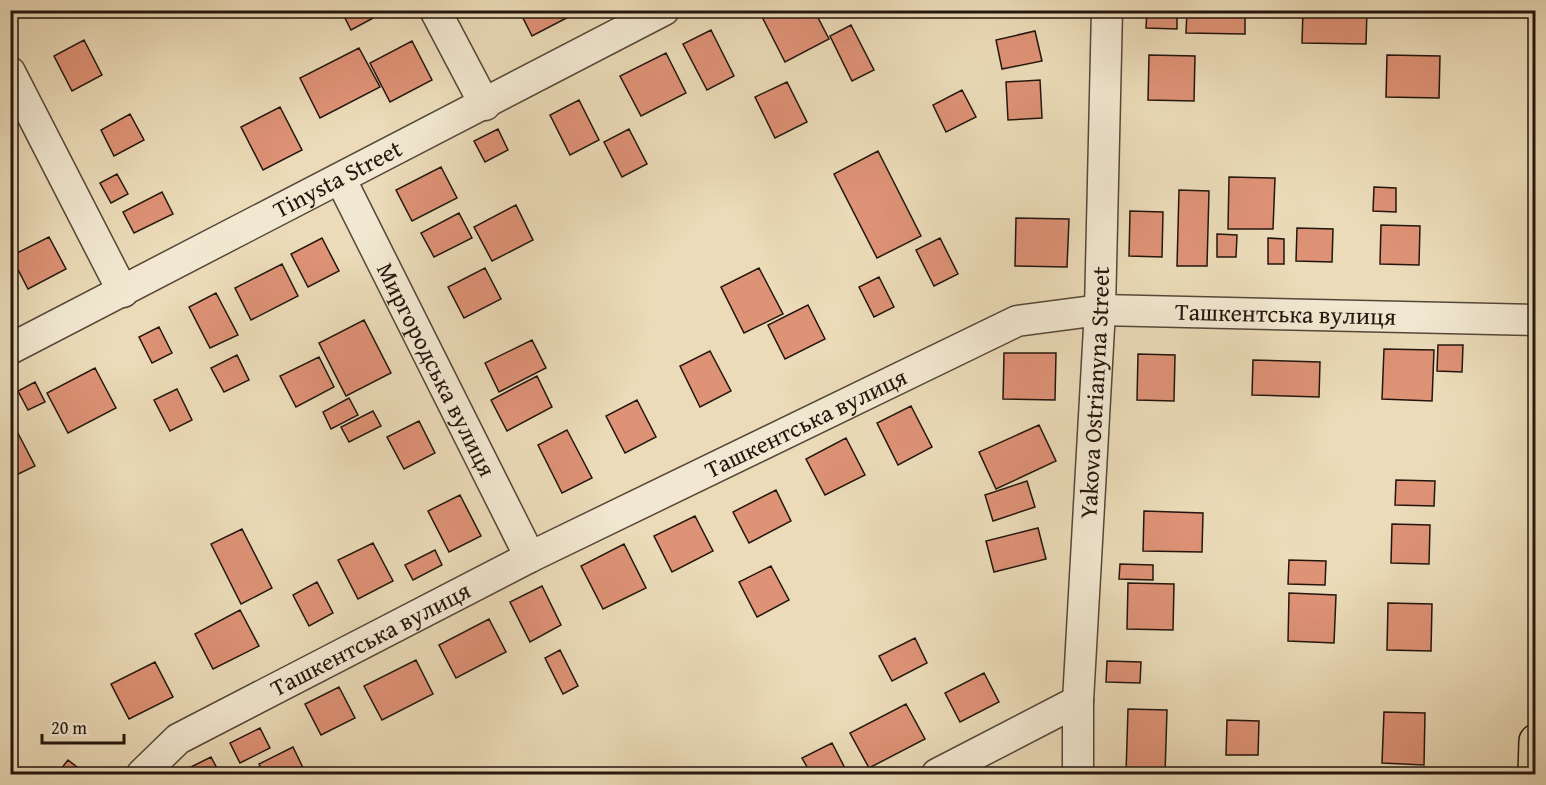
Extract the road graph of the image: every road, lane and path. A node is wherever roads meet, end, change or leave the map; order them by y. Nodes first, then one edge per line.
1 (435, 10) edge
2 (664, 10) edge
3 (1107, 10) edge
4 (10, 72) edge
5 (485, 105) junction
6 (341, 180) junction
7 (123, 292) junction
8 (1100, 310) junction
9 (1536, 320) edge
10 (10, 349) edge
11 (530, 557) junction
12 (1078, 701) junction
13 (1536, 741) edge
14 (142, 774) edge
15 (937, 774) edge
16 (1078, 774) edge
17 (1535, 774) edge

1 - 5 street
2 - 5 street, Tinysta Street
3 - 8 street, Yakova Ostrianyna Street
4 - 7 street
5 - 6 street, Tinysta Street
6 - 7 street, Tinysta Street
6 - 11 street, Миргородська вулиця
7 - 10 street, Tinysta Street
8 - 9 street, Ташкентська вулиця
8 - 11 street, Ташкентська вулиця
8 - 12 street, Yakova Ostrianyna Street
11 - 14 street, Ташкентська вулиця
12 - 15 street
12 - 16 street, Yakova Ostrianyna Street
13 - 17 highway

